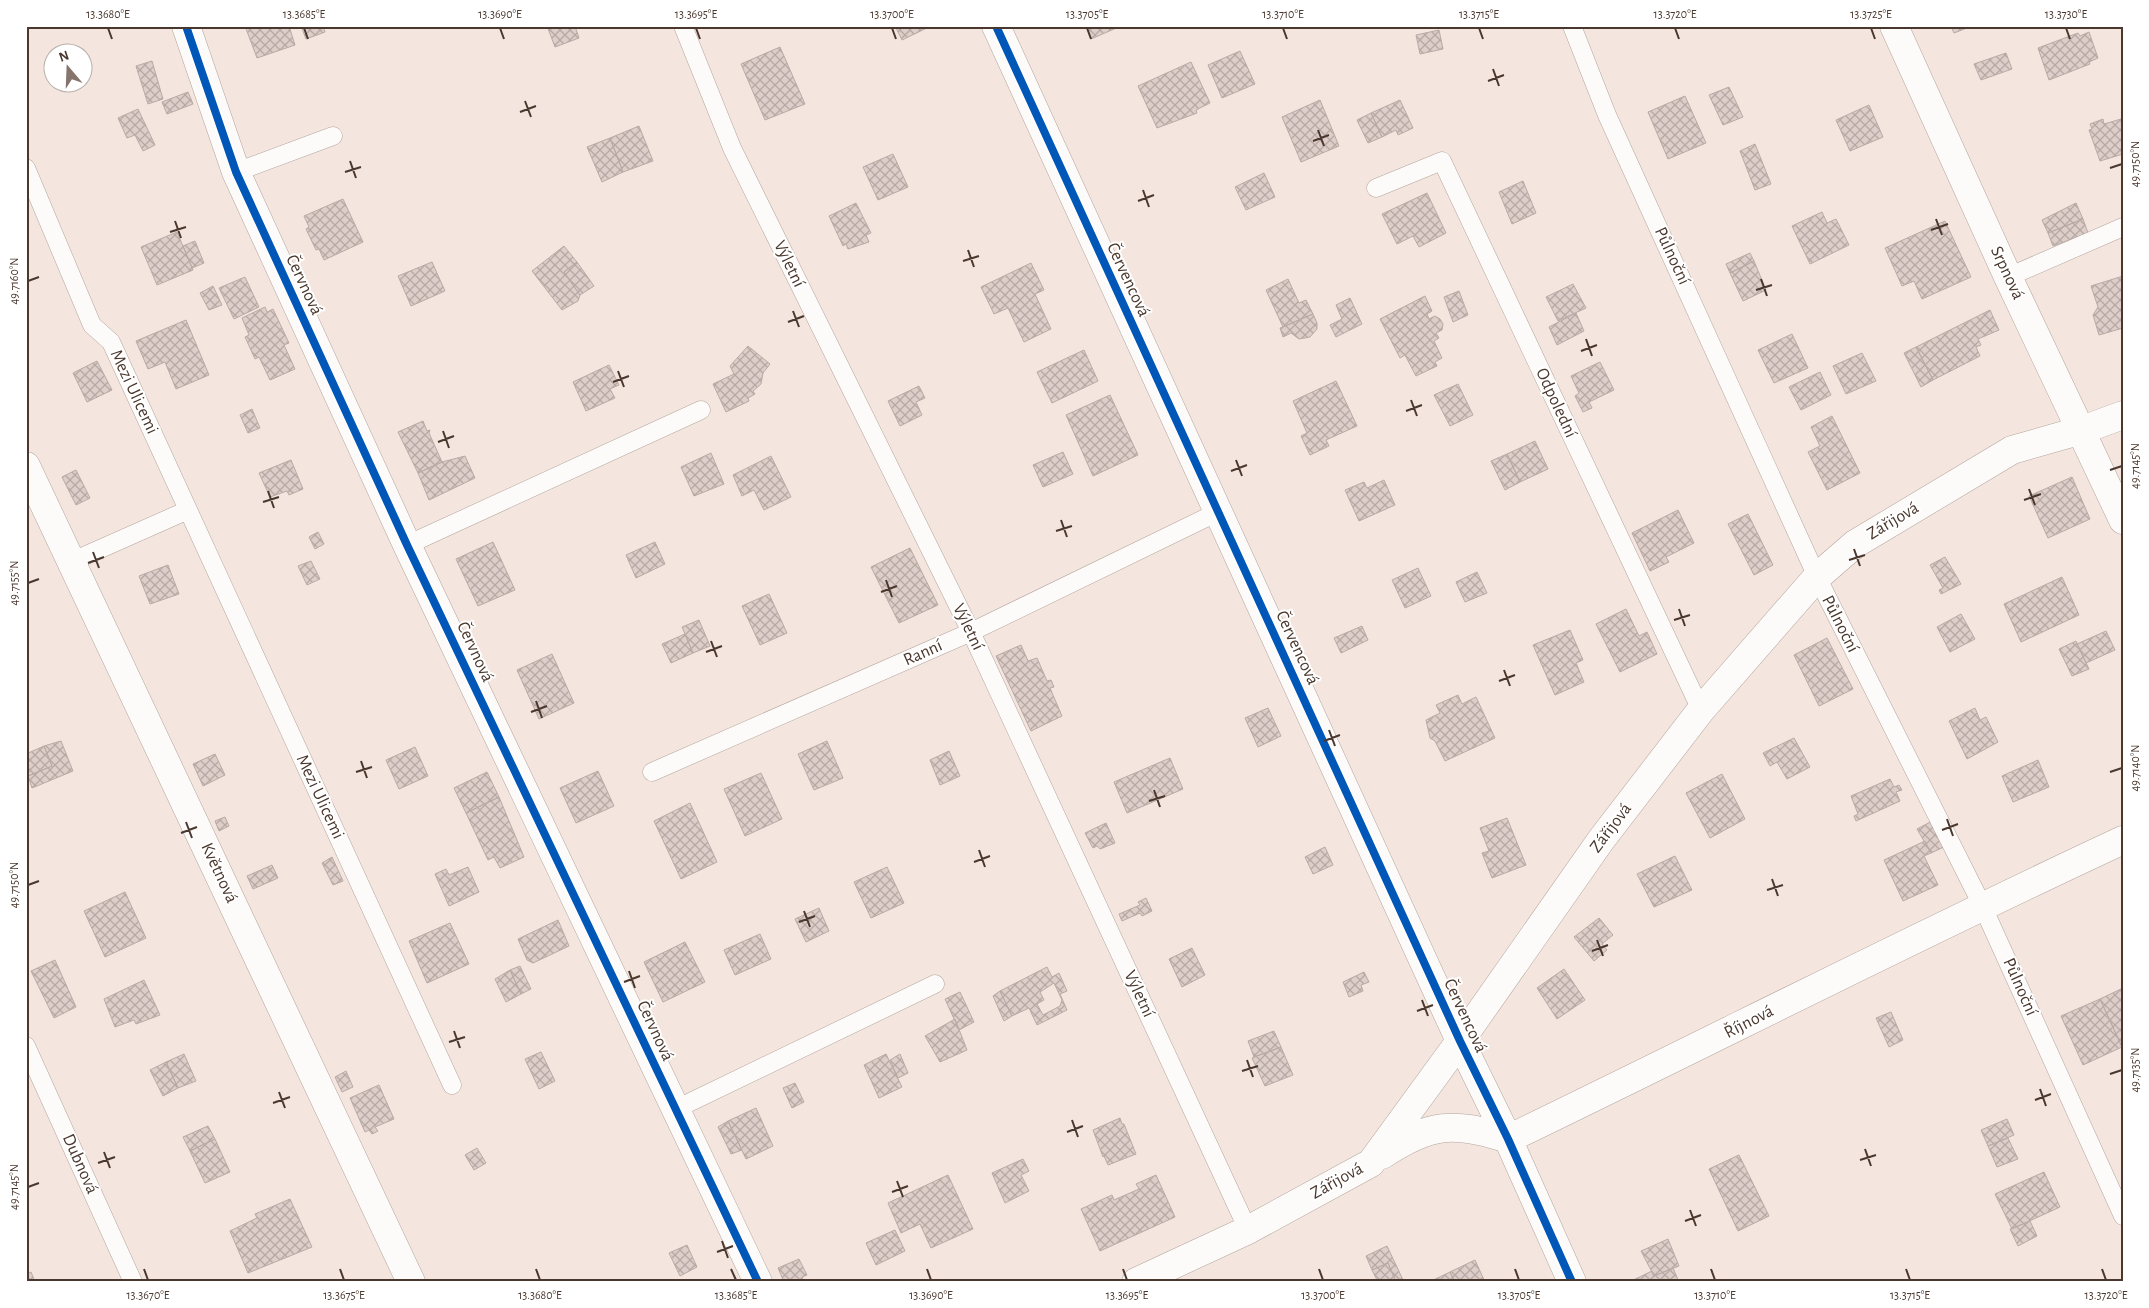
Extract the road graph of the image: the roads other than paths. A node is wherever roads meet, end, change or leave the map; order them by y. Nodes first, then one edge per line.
1 (186, 26) edge
2 (683, 26) edge
3 (996, 26) edge
4 (1572, 26) edge
5 (1894, 26) edge
6 (333, 136) dead end
7 (26, 168) edge
8 (236, 172) junction
9 (1376, 188) dead end
10 (2123, 227) edge
11 (2008, 276) junction
12 (701, 410) dead end
13 (2123, 415) edge
14 (2082, 430) junction
15 (26, 466) edge
16 (188, 510) junction
17 (1218, 512) junction
18 (2123, 520) edge
19 (408, 545) junction
20 (73, 561) junction
21 (1817, 577) junction
22 (971, 632) junction
23 (1701, 710) junction
24 (652, 772) dead end
25 (2123, 840) edge
26 (1982, 905) junction
27 (935, 984) dead end
28 (1460, 1041) junction
29 (26, 1046) edge
30 (452, 1085) dead end
31 (676, 1108) junction
32 (1508, 1139) junction
33 (1370, 1163) junction
34 (2123, 1216) edge
35 (1248, 1230) junction
36 (133, 1282) edge
37 (411, 1282) edge
38 (758, 1282) edge
39 (1136, 1282) edge
40 (1572, 1282) edge

1 - 8 street, Červnová
2 - 22 lane, Výletní
3 - 17 street, Červencová
4 - 21 lane, Půlnoční
5 - 11 street, Srpnová
6 - 8 lane
7 - 16 lane, Mezi Ulicemi
8 - 19 street, Červnová
9 - 23 lane, Odpolední
10 - 11 lane
11 - 14 street, Srpnová
12 - 19 lane
13 - 14 street, Zářijová
14 - 18 street, Srpnová
14 - 21 street, Zářijová
15 - 20 street, Květnová
16 - 20 lane
16 - 30 lane, Mezi Ulicemi
17 - 22 lane, Ranní
17 - 28 street, Červencová
19 - 31 street, Červnová
20 - 37 street, Květnová
21 - 23 street, Zářijová
21 - 26 lane, Půlnoční
22 - 24 lane, Ranní
22 - 35 lane, Výletní
23 - 28 street, Zářijová
25 - 26 street, Říjnová
26 - 32 street, Říjnová
26 - 34 lane, Půlnoční
27 - 31 lane
28 - 32 street, Červencová
28 - 33 street, Zářijová
29 - 36 lane, Dubnová
31 - 38 street, Červnová
32 - 33 street
32 - 40 street, Červencová
33 - 35 street, Zářijová
35 - 39 street, Zářijová

